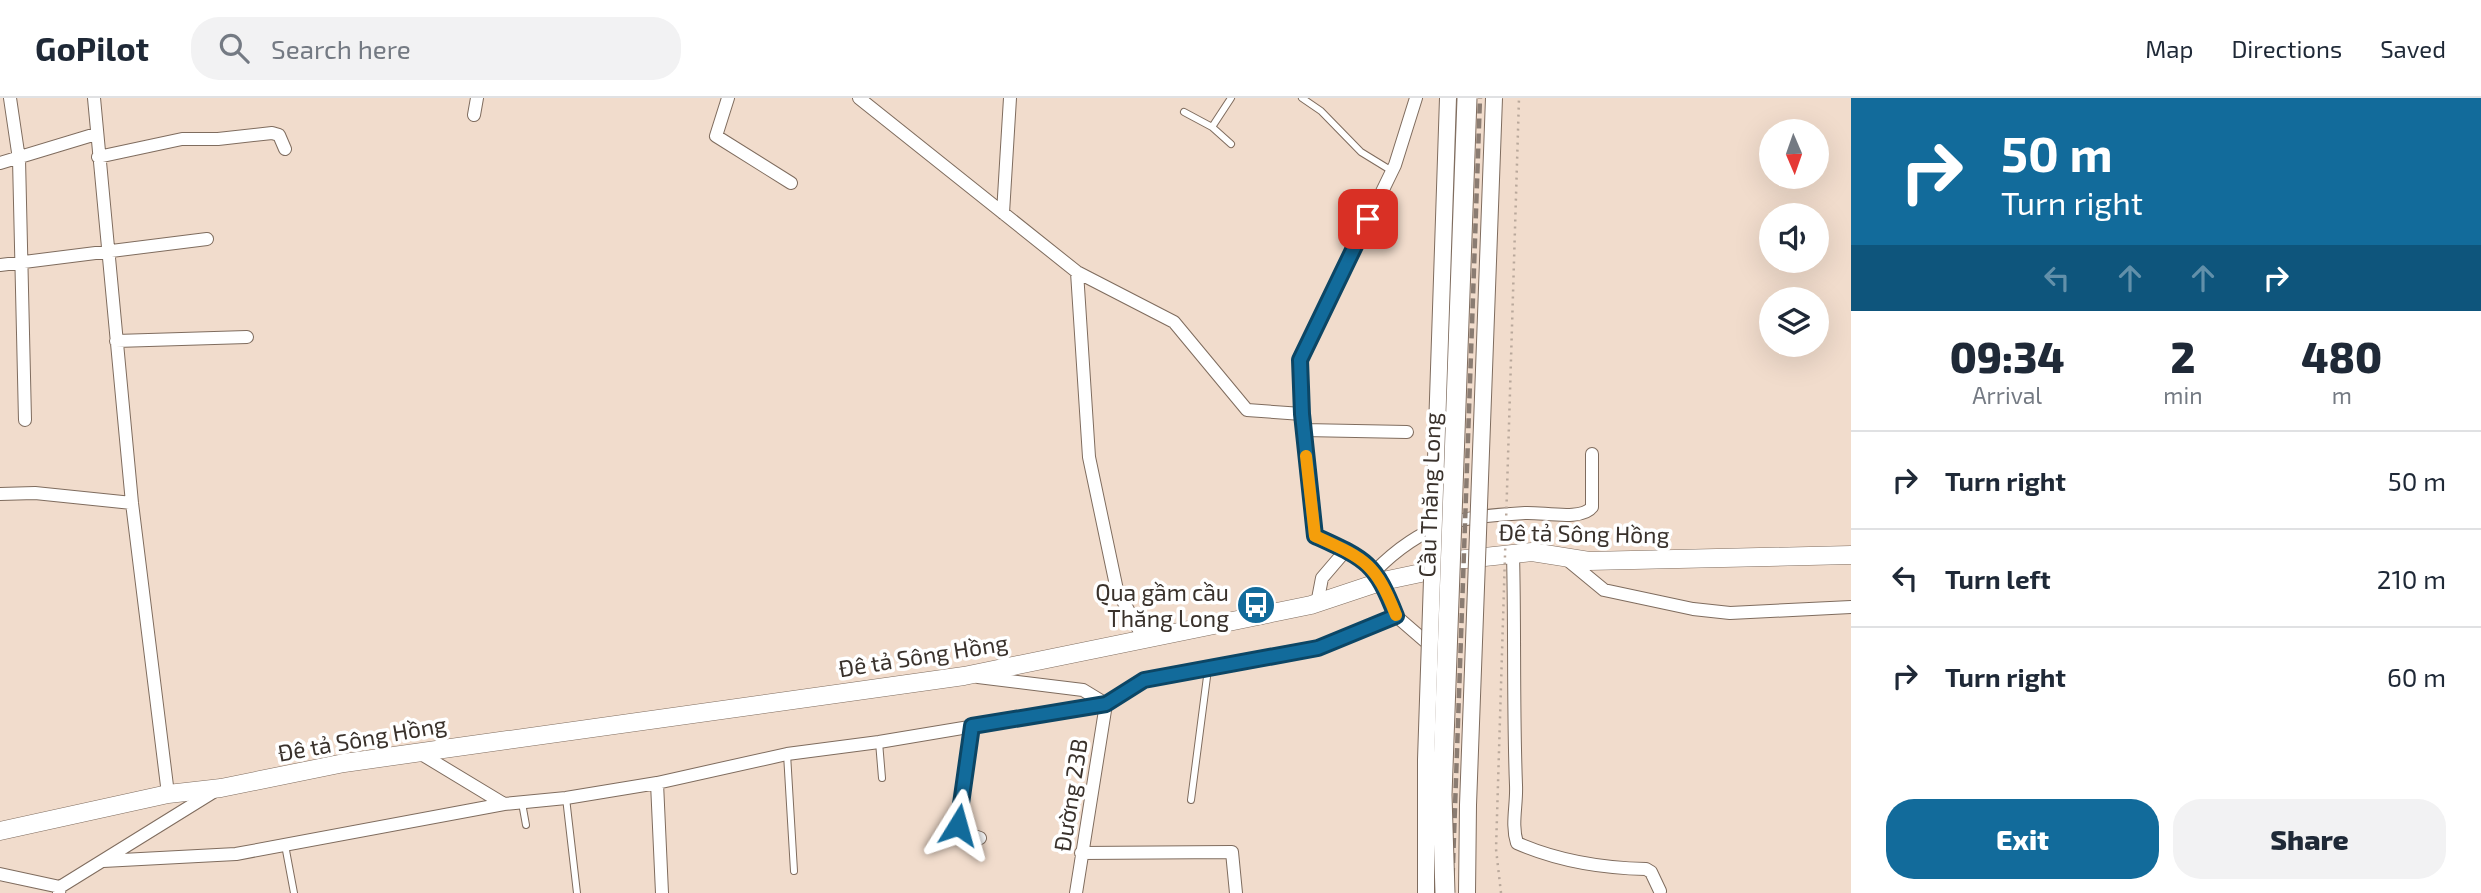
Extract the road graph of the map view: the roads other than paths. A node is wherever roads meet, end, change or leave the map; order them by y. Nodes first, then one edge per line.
1 (10, 98) edge
2 (94, 98) edge
3 (477, 98) edge
4 (728, 98) edge
5 (859, 98) edge
6 (1010, 98) edge
7 (1231, 98) edge
8 (1302, 98) edge
9 (1416, 98) edge
10 (1448, 98) edge
11 (1467, 98) edge
12 (1494, 98) edge
13 (1184, 111) dead end
14 (474, 115) dead end
15 (1212, 127) junction
16 (96, 134) junction
17 (1231, 144) dead end
18 (285, 149) dead end
19 (98, 157) junction
20 (19, 159) junction
21 (0, 163) edge
22 (1391, 172) junction
23 (791, 183) dead end
24 (1003, 213) junction
25 (208, 239) dead end
26 (107, 250) junction
27 (21, 262) junction
28 (0, 265) edge
29 (1077, 272) junction
30 (247, 337) dead end
31 (116, 341) junction
32 (1302, 414) junction
33 (25, 420) dead end
34 (1304, 430) junction
35 (1406, 432) dead end
36 (1592, 454) dead end
37 (0, 494) edge
38 (132, 503) junction
39 (1346, 550) junction
40 (1513, 554) junction
41 (1851, 555) edge
42 (1564, 557) junction
43 (1379, 576) junction
44 (1317, 604) junction
45 (1851, 607) edge
46 (1396, 616) junction
47 (1144, 639) junction
48 (1209, 668) junction
49 (964, 676) junction
50 (1106, 704) junction
51 (972, 726) junction
52 (879, 742) junction
53 (418, 752) junction
54 (788, 754) junction
55 (882, 778) dead end
56 (657, 783) junction
57 (220, 788) junction
58 (167, 794) junction
59 (566, 798) junction
60 (1191, 800) dead end
61 (522, 803) junction
62 (504, 804) junction
63 (526, 825) dead end
64 (0, 831) edge
65 (980, 838) dead end
66 (285, 845) junction
67 (1081, 853) junction
68 (103, 861) junction
69 (794, 871) dead end
70 (0, 874) edge
71 (59, 890) edge
72 (1660, 891) dead end
73 (294, 893) edge
74 (576, 893) edge
75 (662, 893) edge
76 (1076, 893) edge
77 (1236, 893) edge
78 (1426, 893) edge
79 (1433, 893) edge
80 (1444, 893) edge
81 (1467, 893) edge

1 - 20 street
2 - 16 street
3 - 14 street
4 - 23 street
5 - 24 street
6 - 24 street
7 - 15 lane
8 - 22 lane
9 - 22 street
10 - 78 main road, Cầu Thăng Long, bridge
11 - 80 highway, Cầu Thăng Long, bridge
12 - 81 main road, bridge
13 - 15 lane
15 - 17 lane
16 - 19 street
16 - 20 street
18 - 19 street
19 - 26 street
20 - 21 street
20 - 27 street
22 - 32 street
24 - 29 street
25 - 26 street
26 - 27 street
26 - 31 street
27 - 28 street
27 - 33 street
29 - 32 street
29 - 47 street
30 - 31 street
31 - 38 street
32 - 34 street
34 - 35 street
34 - 39 street
36 - 43 street
37 - 38 street
38 - 58 street
39 - 43 street
39 - 44 street
40 - 42 main road, Đê tả Sông Hồng
40 - 43 main road, Đê tả Sông Hồng
40 - 72 street
41 - 42 main road, Đê tả Sông Hồng
42 - 45 street
43 - 44 main road, Đê tả Sông Hồng
43 - 46 street
44 - 47 main road, Đê tả Sông Hồng
46 - 48 street
46 - 79 street
47 - 49 main road, Đê tả Sông Hồng
48 - 50 street
48 - 60 lane
49 - 50 street
49 - 53 main road, Đê tả Sông Hồng
50 - 51 street
50 - 67 street, Đường 23B
51 - 52 street
51 - 65 street
52 - 54 street
52 - 55 lane
53 - 57 main road, Đê tả Sông Hồng
53 - 62 street
54 - 56 street
54 - 69 lane
56 - 59 street
56 - 75 street
57 - 58 main road, Đê tả Sông Hồng
57 - 68 street
58 - 64 main road, Đê tả Sông Hồng
59 - 61 street
59 - 74 lane
61 - 62 street
61 - 63 lane
62 - 66 street
66 - 68 street
66 - 73 lane
67 - 76 street, Đường 23B
67 - 77 street
68 - 71 street
70 - 71 street

